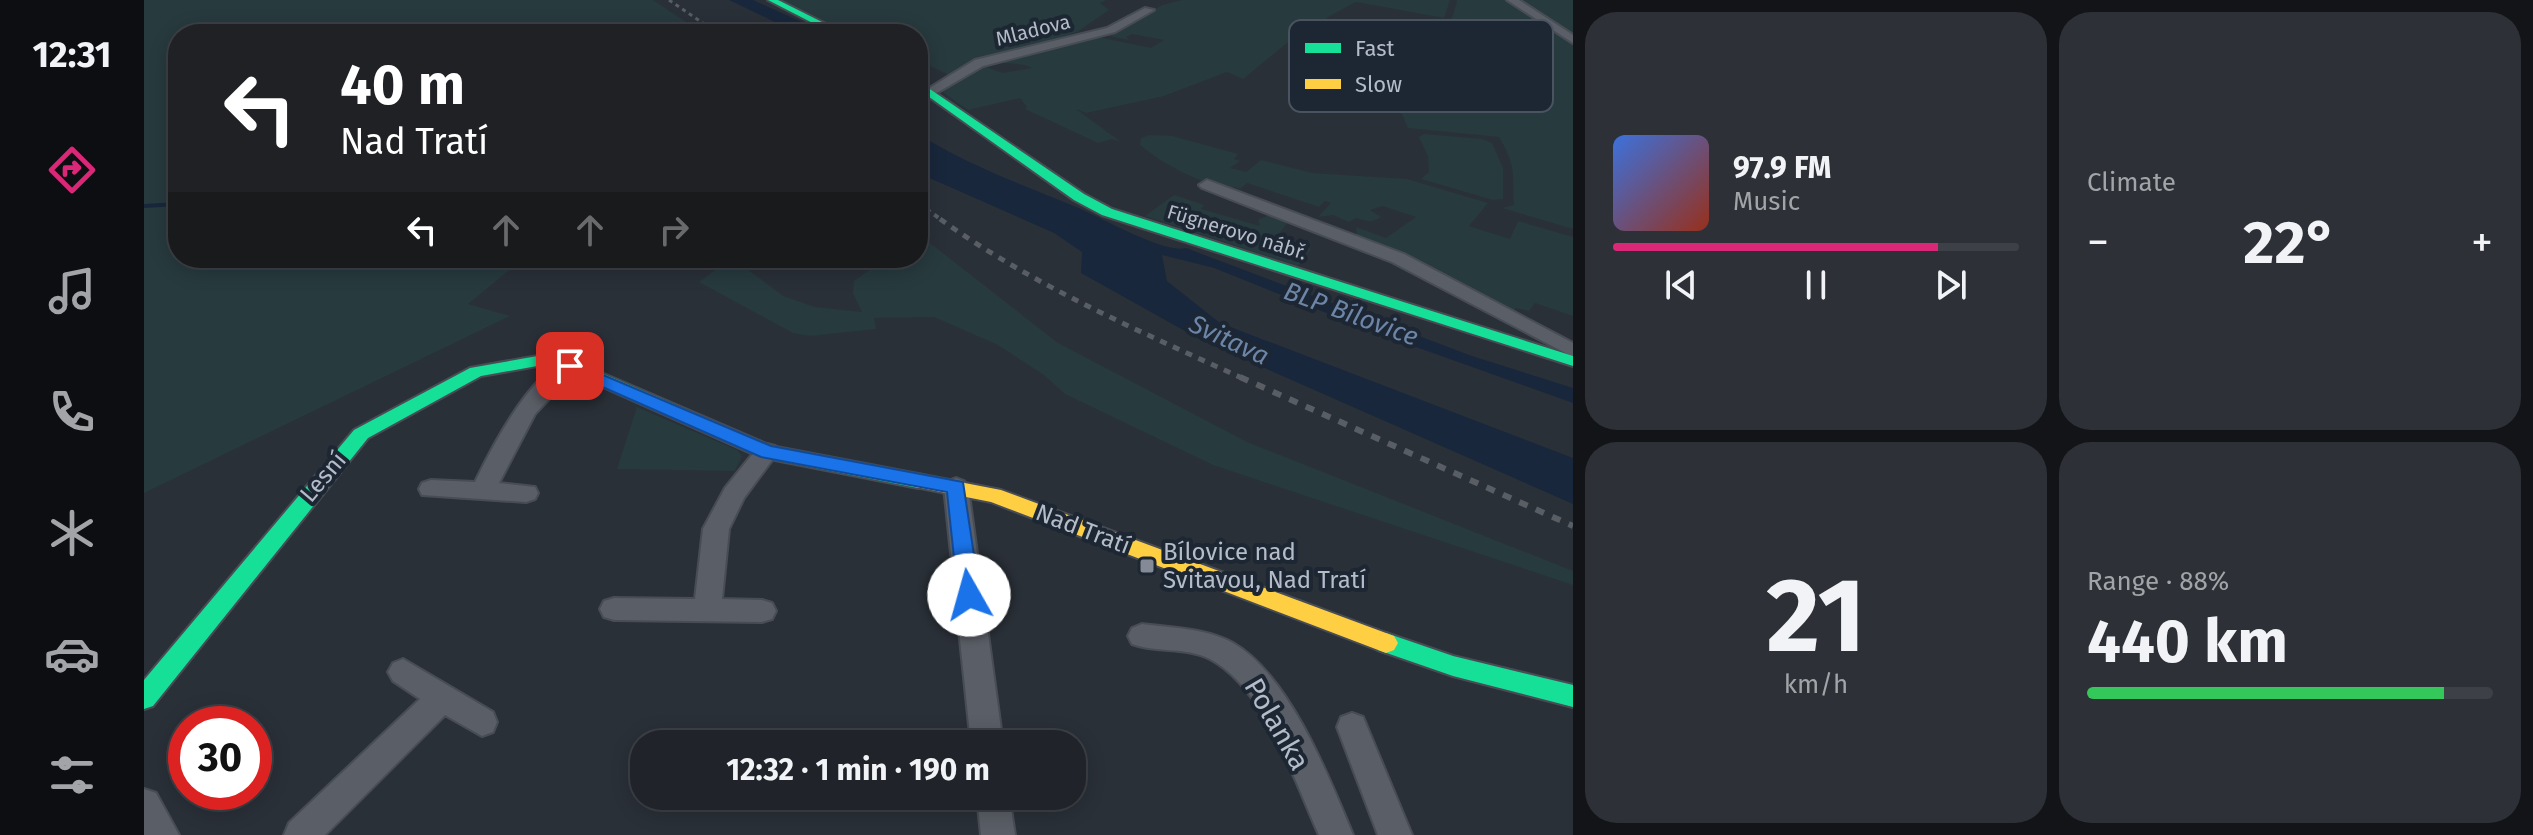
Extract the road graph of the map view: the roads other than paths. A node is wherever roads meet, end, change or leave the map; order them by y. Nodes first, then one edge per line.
1 (772, 0) edge
2 (1512, 0) edge
3 (1149, 10) dead end
4 (1542, 20) edge
5 (821, 24) edge
6 (1553, 27) edge
7 (1573, 40) edge
8 (928, 86) edge
9 (928, 91) edge
10 (1207, 185) dead end
11 (1573, 351) edge
12 (1573, 361) edge
13 (570, 366) junction
14 (767, 452) junction
15 (956, 487) junction
16 (431, 489) dead end
17 (483, 491) junction
18 (526, 493) dead end
19 (614, 609) dead end
20 (707, 610) junction
21 (762, 611) dead end
22 (1142, 636) dead end
23 (403, 672) dead end
24 (1573, 696) edge
25 (144, 698) edge
26 (442, 698) junction
27 (482, 722) dead end
28 (1352, 727) dead end
29 (985, 730) edge
30 (144, 805) edge
31 (995, 810) edge
32 (162, 835) edge
33 (301, 835) edge
34 (998, 835) edge
35 (1336, 835) edge
36 (1395, 835) edge

1 - 5 street
2 - 4 street
3 - 8 street, Mladova
6 - 7 street
9 - 12 street, Fügnerovo nábř.
10 - 11 street, Fügnerovo nábř.
13 - 14 street, Nad Tratí
13 - 17 street
13 - 25 street, Lesní
14 - 15 street, Nad Tratí
14 - 20 street
15 - 24 street, Nad Tratí
15 - 29 street
16 - 17 street
17 - 18 street
19 - 20 street
20 - 21 street
22 - 35 street, Polanka
23 - 26 street
26 - 27 street
26 - 33 street
28 - 36 street
30 - 32 street
31 - 34 street

